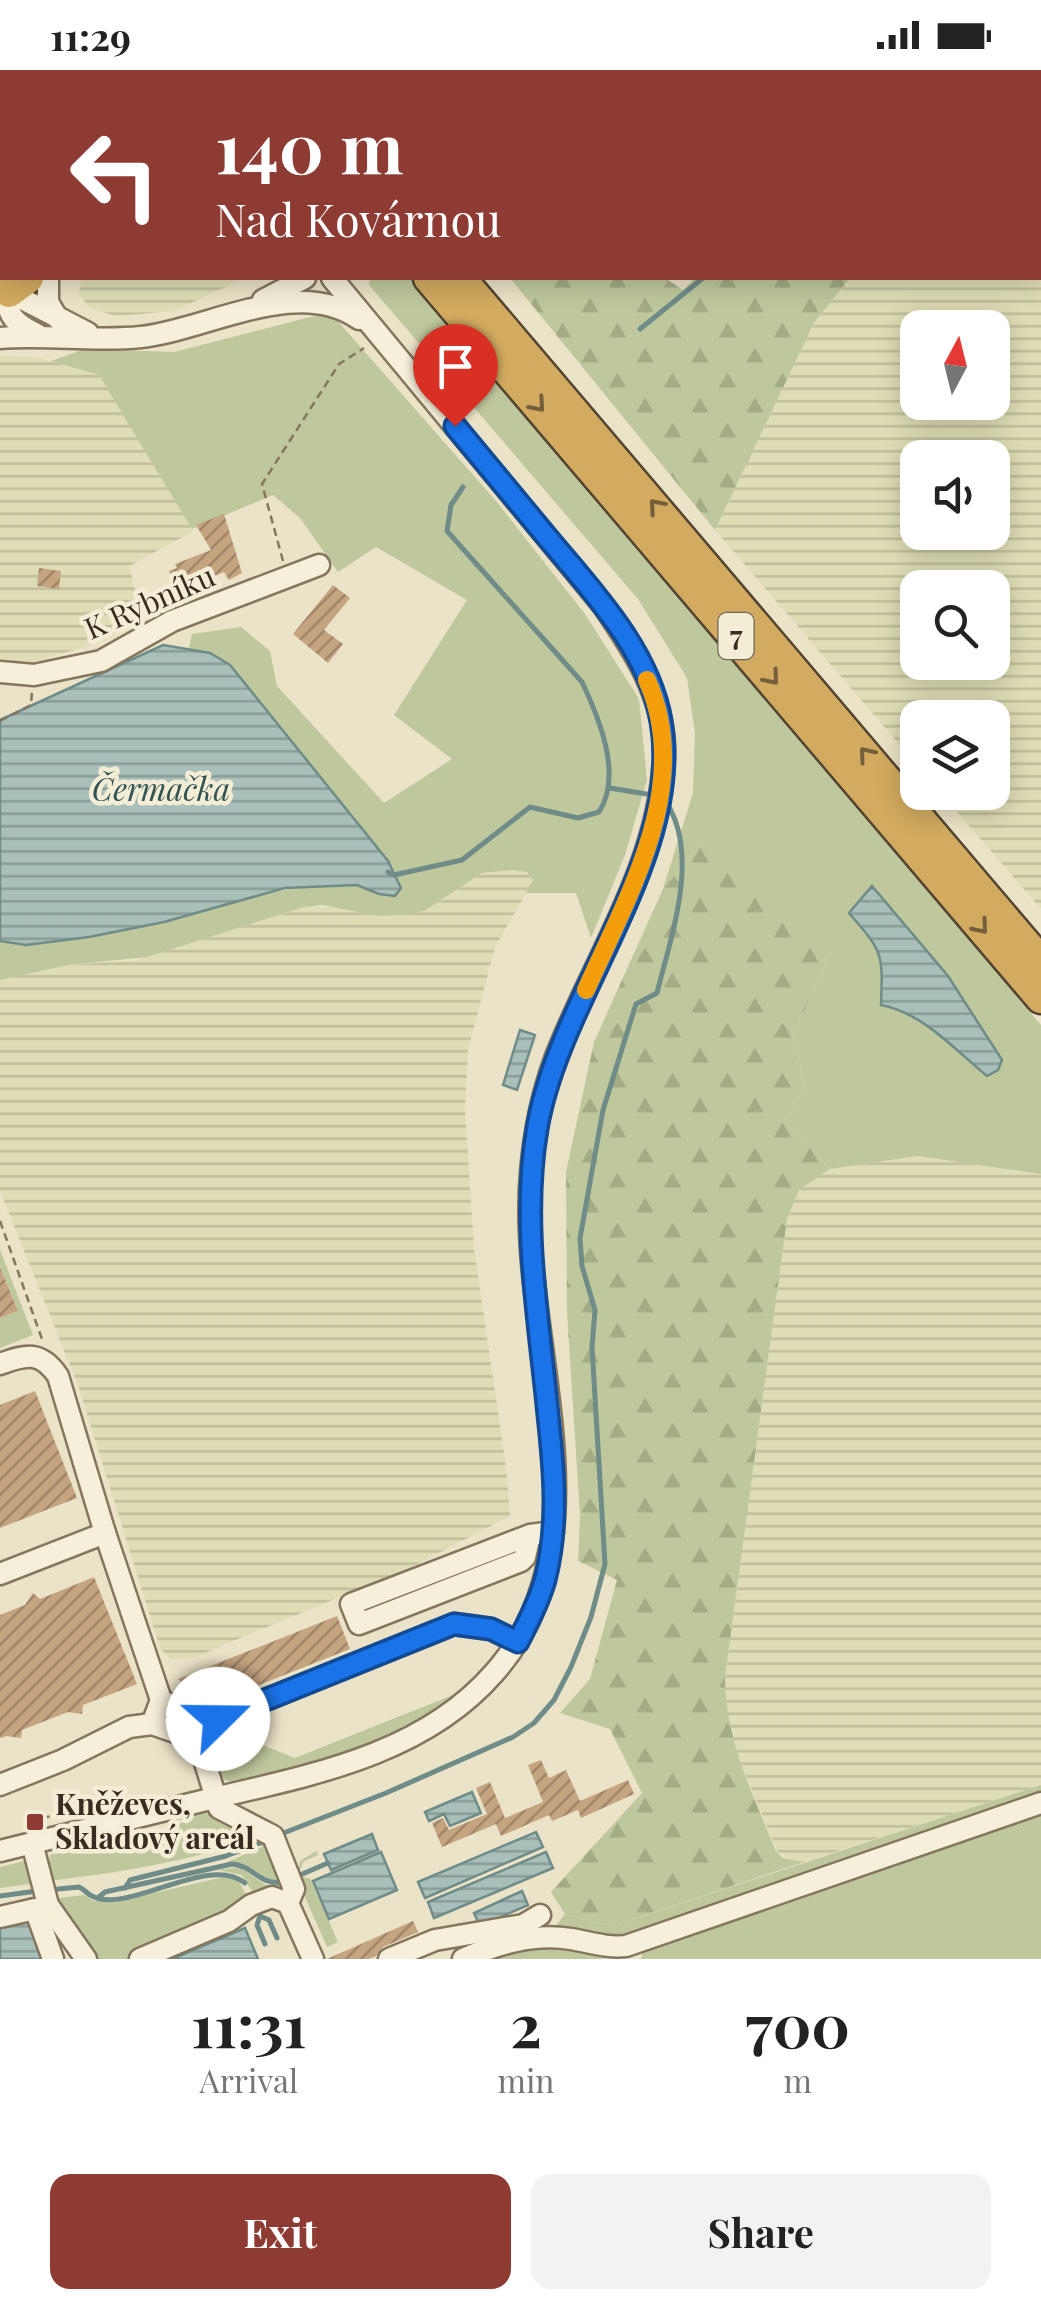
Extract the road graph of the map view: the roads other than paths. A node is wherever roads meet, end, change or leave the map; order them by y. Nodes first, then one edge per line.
1 (48, 280) edge
2 (301, 280) edge
3 (334, 280) edge
4 (431, 280) edge
5 (462, 280) edge
6 (12, 289) edge
7 (234, 314) junction
8 (63, 323) junction
9 (380, 335) junction
10 (44, 336) junction
11 (0, 338) edge
12 (120, 338) junction
13 (319, 565) dead end
14 (0, 672) edge
15 (1041, 962) edge
16 (1041, 998) edge
17 (0, 1364) edge
18 (553, 1532) junction
19 (105, 1533) junction
20 (530, 1535) junction
21 (0, 1574) edge
22 (518, 1642) junction
23 (162, 1700) junction
24 (218, 1719) junction
25 (152, 1724) junction
26 (198, 1740) junction
27 (0, 1784) edge
28 (216, 1798) junction
29 (1041, 1802) edge
30 (32, 1843) junction
31 (0, 1851) edge
32 (43, 1899) junction
33 (288, 1902) junction
34 (540, 1915) dead end
35 (0, 1917) edge
36 (627, 1952) edge
37 (52, 1959) edge
38 (86, 1959) edge
39 (140, 1959) edge
40 (313, 1959) edge
41 (389, 1959) edge
42 (462, 1959) edge

1 - 8 street
2 - 7 street
3 - 9 street
4 -> 16 highway, 7
15 -> 5 highway, 7
6 - 8 street
6 - 10 street
7 - 9 street
7 - 12 street
8 - 12 street
9 - 18 street
10 - 11 street
10 - 12 street
13 - 14 street, K Rybníku
17 - 19 street
18 - 20 street
18 - 22 street
19 - 21 street
19 - 23 street
20 - 20 street
22 - 24 street
22 - 28 street
23 - 24 street
23 - 25 street
24 - 26 street
25 - 26 street
25 - 27 street
26 - 28 street
28 - 30 street
28 - 33 street
29 - 36 street
30 - 31 street
30 - 32 street
32 - 35 street
32 - 37 street
32 - 38 street
33 - 39 street
33 - 40 street
34 - 41 street
36 - 42 street

